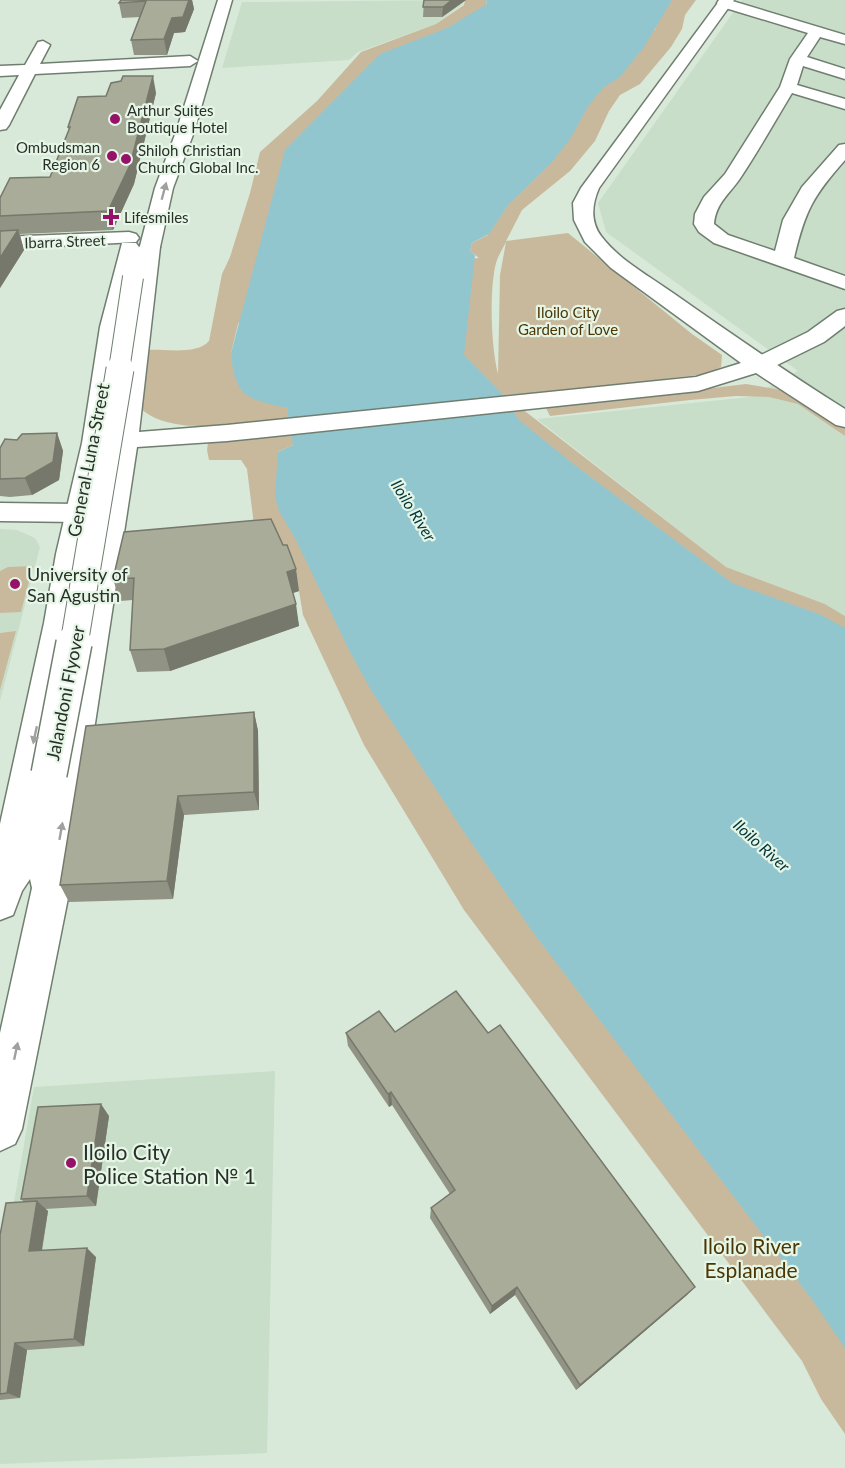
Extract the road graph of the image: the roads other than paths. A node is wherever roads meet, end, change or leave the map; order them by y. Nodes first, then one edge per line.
1 (212, 0) edge
2 (225, 0) edge
3 (725, 2) edge
4 (817, 31) junction
5 (845, 40) edge
6 (43, 45) dead end
7 (798, 59) junction
8 (28, 70) junction
9 (0, 71) edge
10 (192, 71) junction
11 (845, 74) edge
12 (788, 87) junction
13 (845, 104) edge
14 (2, 117) edge
15 (845, 149) edge
16 (0, 243) edge
17 (136, 254) junction
18 (783, 260) junction
19 (845, 283) edge
20 (845, 316) edge
21 (759, 365) junction
22 (845, 420) edge
23 (125, 441) junction
24 (95, 443) junction
25 (113, 509) junction
26 (0, 512) edge
27 (78, 513) junction
28 (37, 840) junction
29 (51, 888) junction
30 (3, 894) edge
31 (0, 1129) edge

1 - 10 main road, General Luna Street
2 - 10 main road, General Luna Street
3 - 4 main road
3 - 21 main road
4 - 5 main road
4 - 7 main road
6 - 8 main road
7 - 11 main road
7 - 12 main road
8 - 9 main road
8 - 10 main road
8 - 14 main road
10 - 17 main road, General Luna Street
17 -> 10 main road, General Luna Street
12 - 13 main road
12 - 18 main road
15 - 18 main road
16 - 17 main road, Ibarra Street
17 - 23 main road, General Luna Street
17 - 24 main road, General Luna Street
17 - 28 main road, Jalandoni Flyover, bridge
18 - 19 main road
20 - 21 main road
21 - 22 main road
21 - 23 main road
23 - 24 main road
23 - 25 main road, General Luna Street
24 - 27 main road, General Luna Street
25 - 27 main road
29 -> 25 main road, General Luna Street
26 - 27 main road
27 -> 30 main road, General Luna Street
28 - 29 main road, General Luna Street
28 - 30 main road, General Luna Street
31 -> 29 main road, General Luna Street

